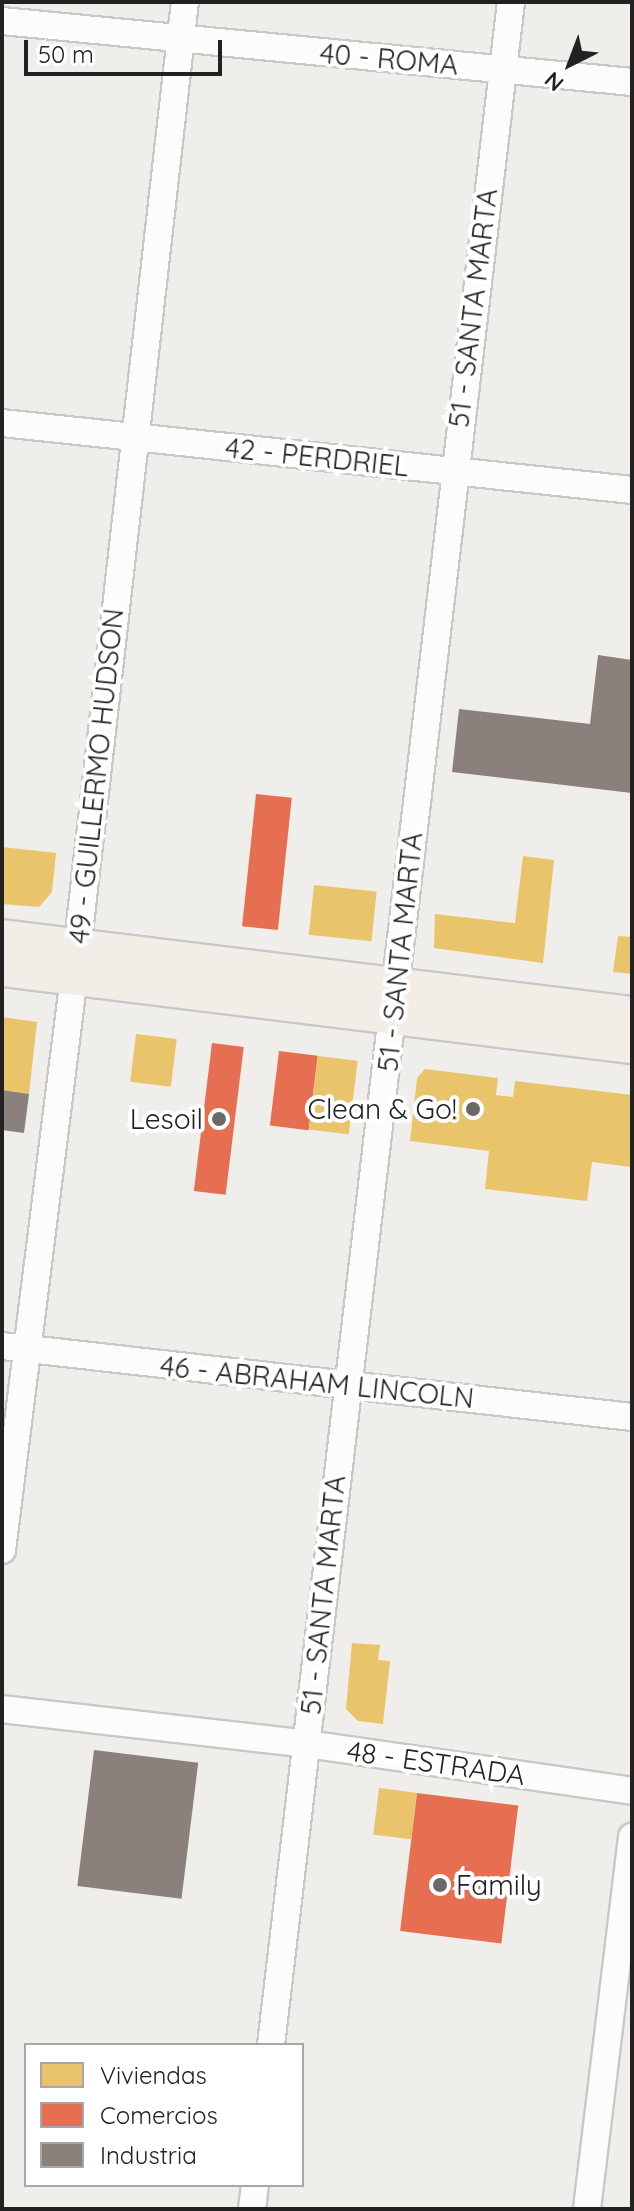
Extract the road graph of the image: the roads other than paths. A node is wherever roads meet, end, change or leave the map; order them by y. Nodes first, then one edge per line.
1 (185, 2) edge
2 (511, 2) edge
3 (2, 21) edge
4 (180, 39) junction
5 (503, 70) junction
6 (632, 82) edge
7 (2, 423) edge
8 (133, 438) junction
9 (452, 470) junction
10 (632, 490) edge
11 (2, 937) edge
12 (76, 962) junction
13 (2, 969) edge
14 (396, 1001) junction
15 (632, 1014) edge
16 (632, 1046) edge
17 (14, 1347) edge
18 (345, 1387) junction
19 (632, 1417) edge
20 (2, 1550) edge
21 (2, 1709) edge
22 (307, 1744) junction
23 (632, 1791) edge
24 (632, 1837) edge
25 (271, 2043) edge
26 (255, 2187) edge
27 (252, 2209) edge
28 (587, 2209) edge

1 - 4 street, 49 - GUILLERMO HUDSON
2 - 5 street, 51 - SANTA MARTA
3 - 4 street, 40 - ROMA
4 - 5 street, 40 - ROMA
4 - 8 street, 49 - GUILLERMO HUDSON
5 - 6 street, 40 - ROMA
5 - 9 street, 51 - SANTA MARTA
7 - 8 street, 42 - PERDRIEL
8 - 9 street, 42 - PERDRIEL
8 - 12 street, 49 - GUILLERMO HUDSON
9 - 10 street, 42 - PERDRIEL
9 - 14 street, 51 - SANTA MARTA
11 - 12 main road
12 - 13 main road
12 - 14 main road
12 - 17 street, 49 - GUILLERMO HUDSON
14 - 15 main road
14 - 16 main road
14 - 18 street, 51 - SANTA MARTA
17 - 18 street, 46 - ABRAHAM LINCOLN
17 - 20 street, 49 - GUILLERMO HUDSON
18 - 19 street, 46 - ABRAHAM LINCOLN
18 - 22 street, 51 - SANTA MARTA
21 - 22 street, 48 - ESTRADA
22 - 23 street, 48 - ESTRADA
22 - 25 street, 51 - SANTA MARTA
24 - 28 street
26 - 27 street

